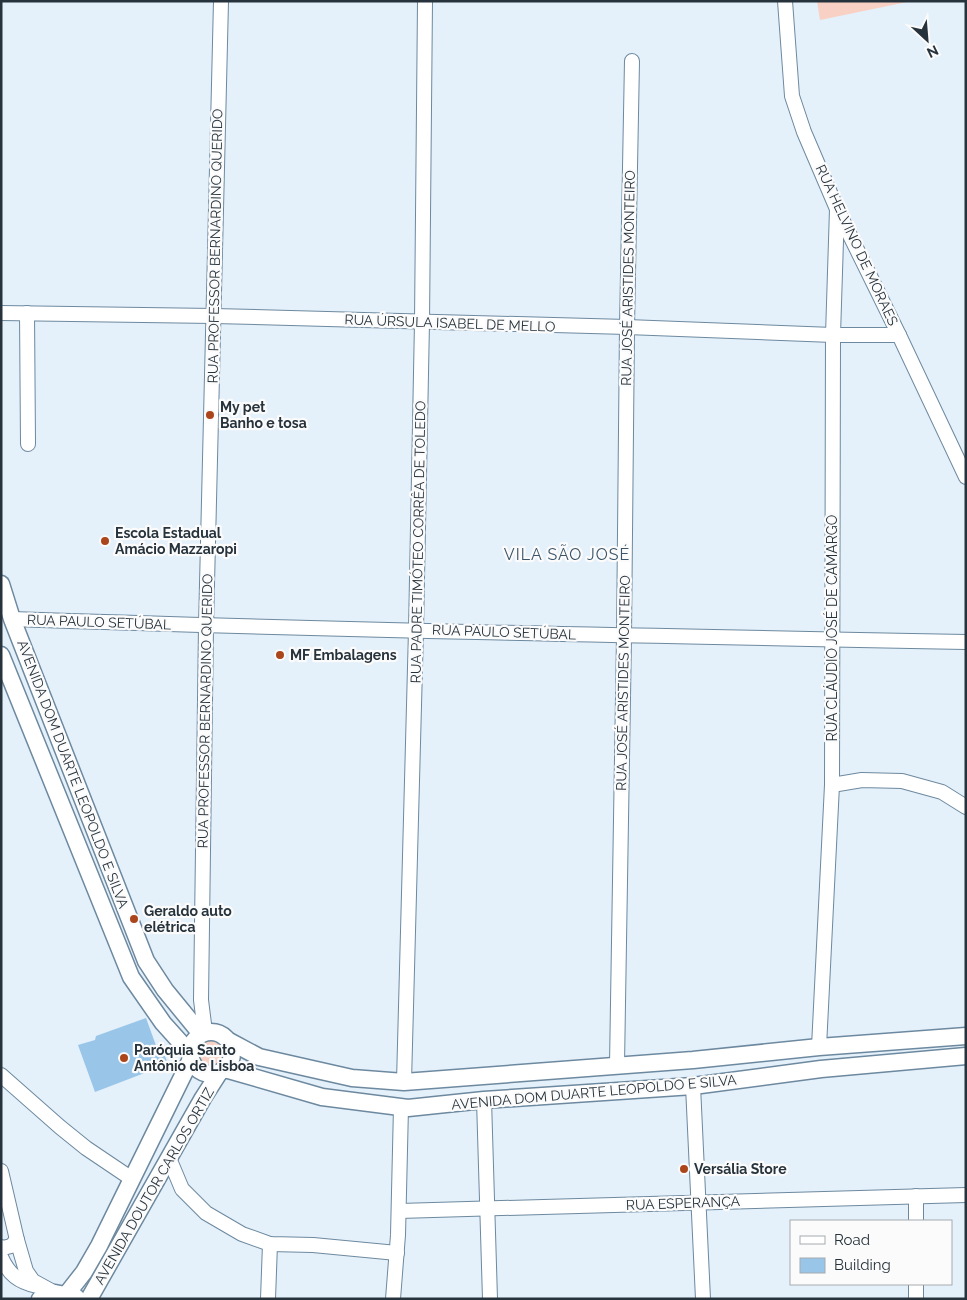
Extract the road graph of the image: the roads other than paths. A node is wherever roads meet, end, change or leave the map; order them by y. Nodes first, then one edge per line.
1 (221, 1) edge
2 (425, 1) edge
3 (786, 1) edge
4 (632, 61) dead end
5 (837, 209) junction
6 (1, 313) edge
7 (27, 313) junction
8 (214, 316) junction
9 (422, 322) junction
10 (627, 327) junction
11 (833, 334) junction
12 (899, 335) junction
13 (28, 444) dead end
14 (966, 477) edge
15 (1, 584) edge
16 (12, 619) junction
17 (206, 626) junction
18 (416, 630) junction
19 (624, 636) junction
20 (832, 640) junction
21 (966, 642) edge
22 (1, 656) edge
23 (44, 702) junction
24 (23, 710) junction
25 (832, 785) junction
26 (966, 807) edge
27 (201, 1000) junction
28 (181, 1010) junction
29 (203, 1033) junction
30 (966, 1036) edge
31 (229, 1041) junction
32 (819, 1047) junction
33 (190, 1056) junction
34 (966, 1056) edge
35 (617, 1064) junction
36 (821, 1068) junction
37 (222, 1071) junction
38 (1, 1075) edge
39 (404, 1082) junction
40 (693, 1086) junction
41 (484, 1100) junction
42 (401, 1107) junction
43 (170, 1158) junction
44 (1, 1171) edge
45 (132, 1179) junction
46 (966, 1195) edge
47 (916, 1196) junction
48 (698, 1202) junction
49 (486, 1208) junction
50 (399, 1211) junction
51 (916, 1220) edge
52 (18, 1240) junction
53 (270, 1244) junction
54 (1, 1247) edge
55 (397, 1253) junction
56 (1, 1257) edge
57 (916, 1285) edge
58 (57, 1294) edge
59 (89, 1299) edge
60 (268, 1299) edge
61 (394, 1299) edge
62 (490, 1299) edge
63 (702, 1299) edge
64 (916, 1299) edge

1 - 8 street, RUA PROFESSOR BERNARDINO QUERIDO
2 - 9 street, RUA PADRE TIMÓTEO CORRÊA DE TOLEDO
3 - 5 street, RUA HELVINO DE MORAES
4 - 10 street, RUA JOSÉ ARISTIDES MONTEIRO
5 - 11 street, RUA CLÁUDIO JOSÉ DE CAMARGO
5 - 12 street, RUA HELVINO DE MORAES
6 - 7 street, RUA ÚRSULA ISABEL DE MELLO
7 - 8 street, RUA ÚRSULA ISABEL DE MELLO
7 - 13 street
8 - 9 street, RUA ÚRSULA ISABEL DE MELLO
8 - 17 street, RUA PROFESSOR BERNARDINO QUERIDO
9 - 10 street, RUA ÚRSULA ISABEL DE MELLO
9 - 18 street, RUA PADRE TIMÓTEO CORRÊA DE TOLEDO
10 - 11 street, RUA ÚRSULA ISABEL DE MELLO
10 - 19 street, RUA JOSÉ ARISTIDES MONTEIRO
11 - 12 street, RUA ÚRSULA ISABEL DE MELLO
11 - 20 street, RUA CLÁUDIO JOSÉ DE CAMARGO
12 - 14 street, RUA HELVINO DE MORAES
15 - 16 main road, AVENIDA DOM DUARTE LEOPOLDO E SILVA
16 - 17 street, RUA PAULO SETÚBAL
16 - 23 main road, AVENIDA DOM DUARTE LEOPOLDO E SILVA
17 - 18 street, RUA PAULO SETÚBAL
17 - 27 street, RUA PROFESSOR BERNARDINO QUERIDO
18 - 19 street, RUA PAULO SETÚBAL
18 - 39 street, RUA PADRE TIMÓTEO CORRÊA DE TOLEDO
19 - 20 street, RUA PAULO SETÚBAL
19 - 35 street, RUA JOSÉ ARISTIDES MONTEIRO
20 - 21 street, RUA PAULO SETÚBAL
20 - 25 street, RUA CLÁUDIO JOSÉ DE CAMARGO
22 - 24 main road, AVENIDA DOM DUARTE LEOPOLDO E SILVA
23 - 24 main road
23 - 28 main road, AVENIDA DOM DUARTE LEOPOLDO E SILVA
24 - 33 main road, AVENIDA DOM DUARTE LEOPOLDO E SILVA
25 - 26 street
25 - 32 street, RUA CLÁUDIO JOSÉ DE CAMARGO
27 - 28 street
27 - 29 street, RUA PROFESSOR BERNARDINO QUERIDO
28 - 29 main road, AVENIDA DOM DUARTE LEOPOLDO E SILVA
29 - 31 main road
29 - 33 main road
30 - 32 main road, AVENIDA DOM DUARTE LEOPOLDO E SILVA
31 - 37 main road
31 - 39 main road, AVENIDA DOM DUARTE LEOPOLDO E SILVA
32 - 35 main road, AVENIDA DOM DUARTE LEOPOLDO E SILVA
32 - 36 main road
33 - 37 main road
33 - 45 main road, AVENIDA DOUTOR CARLOS ORTIZ
34 - 36 main road, AVENIDA DOM DUARTE LEOPOLDO E SILVA
35 - 39 main road, AVENIDA DOM DUARTE LEOPOLDO E SILVA
36 - 40 main road, AVENIDA DOM DUARTE LEOPOLDO E SILVA
37 - 42 main road, AVENIDA DOM DUARTE LEOPOLDO E SILVA
37 - 43 main road, AVENIDA DOUTOR CARLOS ORTIZ
38 - 45 street
40 - 41 main road, AVENIDA DOM DUARTE LEOPOLDO E SILVA
40 - 48 street
41 - 42 main road, AVENIDA DOM DUARTE LEOPOLDO E SILVA
41 - 49 street
42 - 50 street
43 - 53 street
43 - 59 main road, AVENIDA DOUTOR CARLOS ORTIZ
44 - 52 street
45 - 58 main road, AVENIDA DOUTOR CARLOS ORTIZ
46 - 47 street, RUA ESPERANÇA
47 - 48 street, RUA ESPERANÇA
47 - 51 street
48 - 49 street, RUA ESPERANÇA
48 - 63 street
49 - 50 street, RUA ESPERANÇA
49 - 62 street
50 - 55 street
52 - 54 street
52 - 58 street
53 - 55 street
53 - 60 street
55 - 61 street
56 - 58 street
57 - 64 street

